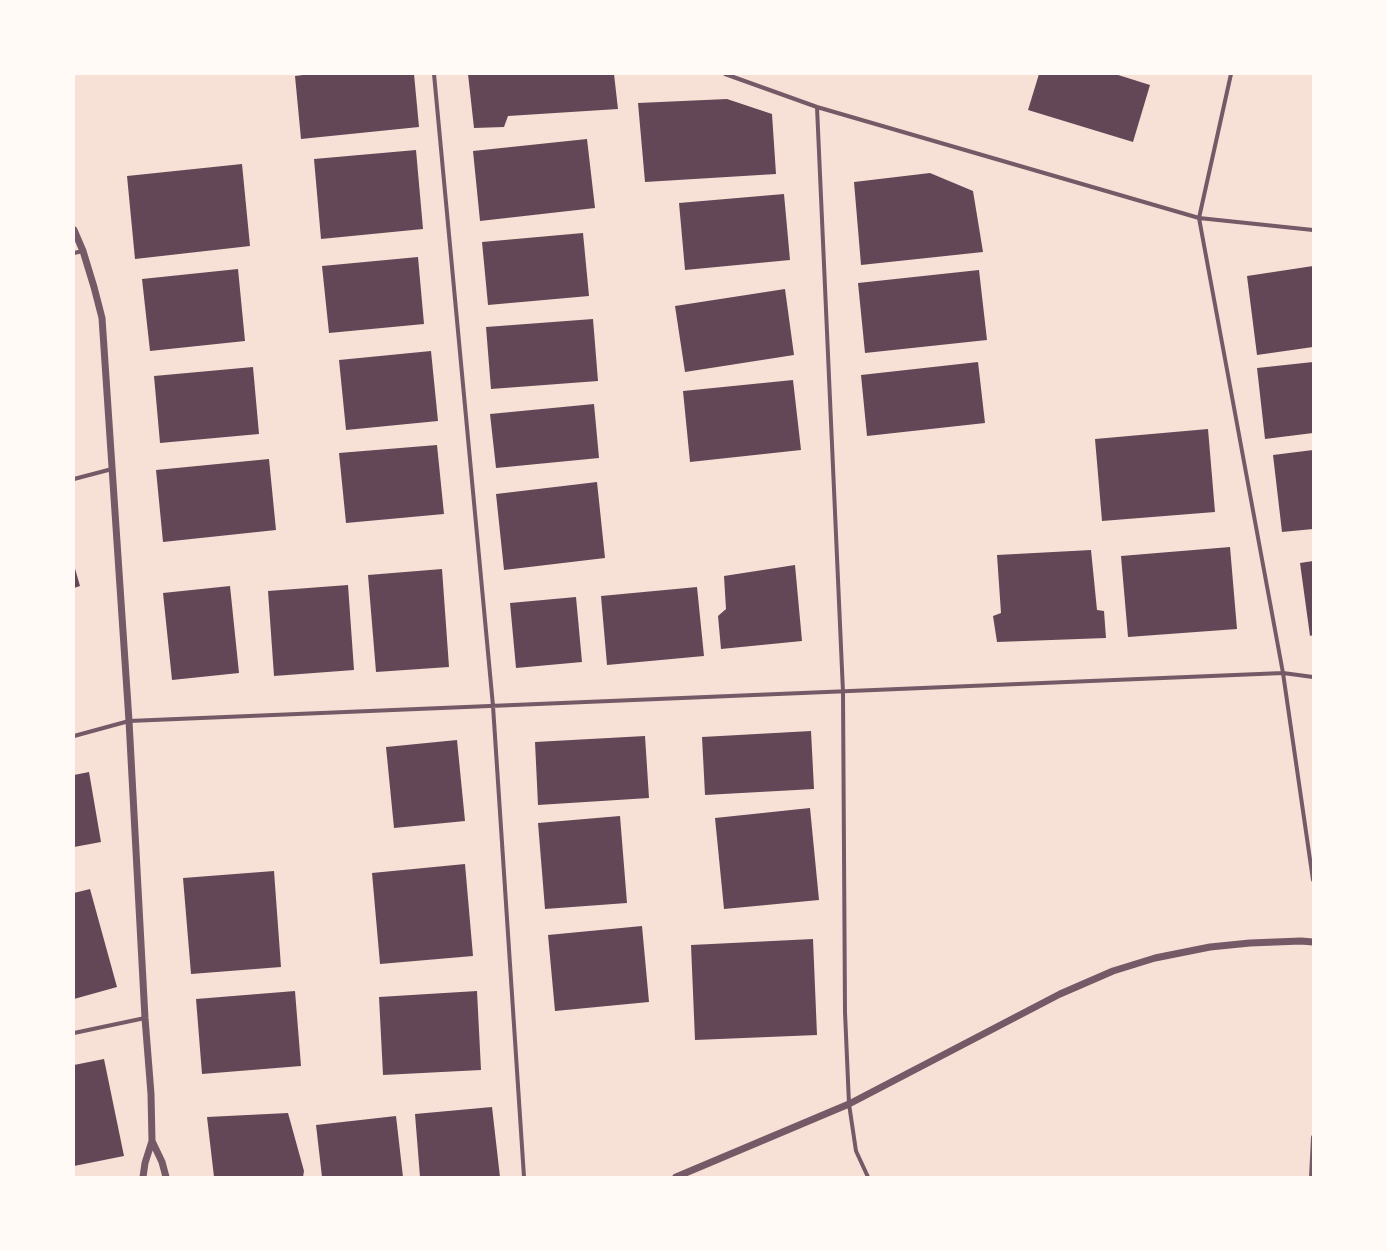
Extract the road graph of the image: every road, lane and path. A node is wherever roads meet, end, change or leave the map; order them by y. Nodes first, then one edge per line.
1 (434, 74) edge
2 (725, 74) edge
3 (1231, 74) edge
4 (817, 107) junction
5 (1199, 218) junction
6 (74, 230) edge
7 (1313, 230) edge
8 (83, 251) junction
9 (74, 253) edge
10 (112, 469) junction
11 (74, 479) edge
12 (1283, 673) junction
13 (1313, 677) edge
14 (843, 692) junction
15 (493, 706) junction
16 (129, 721) junction
17 (74, 736) edge
18 (1313, 880) edge
19 (1313, 942) edge
20 (145, 1018) junction
21 (74, 1033) edge
22 (849, 1104) junction
23 (1313, 1137) edge
24 (152, 1141) junction
25 (142, 1177) edge
26 (166, 1177) edge
27 (524, 1177) edge
28 (676, 1177) edge
29 (868, 1177) edge
30 (1311, 1177) edge

1 - 15 street
2 - 4 street
3 - 5 street
4 - 5 street
4 - 14 street
5 - 7 street
5 - 12 street
6 - 8 street
8 - 9 street
8 - 10 street
10 - 11 street
10 - 16 street
12 - 13 street
12 - 14 street
12 - 18 street
14 - 15 street
14 - 22 street
15 - 16 street
15 - 27 street
16 - 17 street
16 - 20 street
19 - 22 street
20 - 21 street
20 - 24 street
22 - 28 street
22 - 29 street
23 - 30 street
24 - 25 street
24 - 26 street

